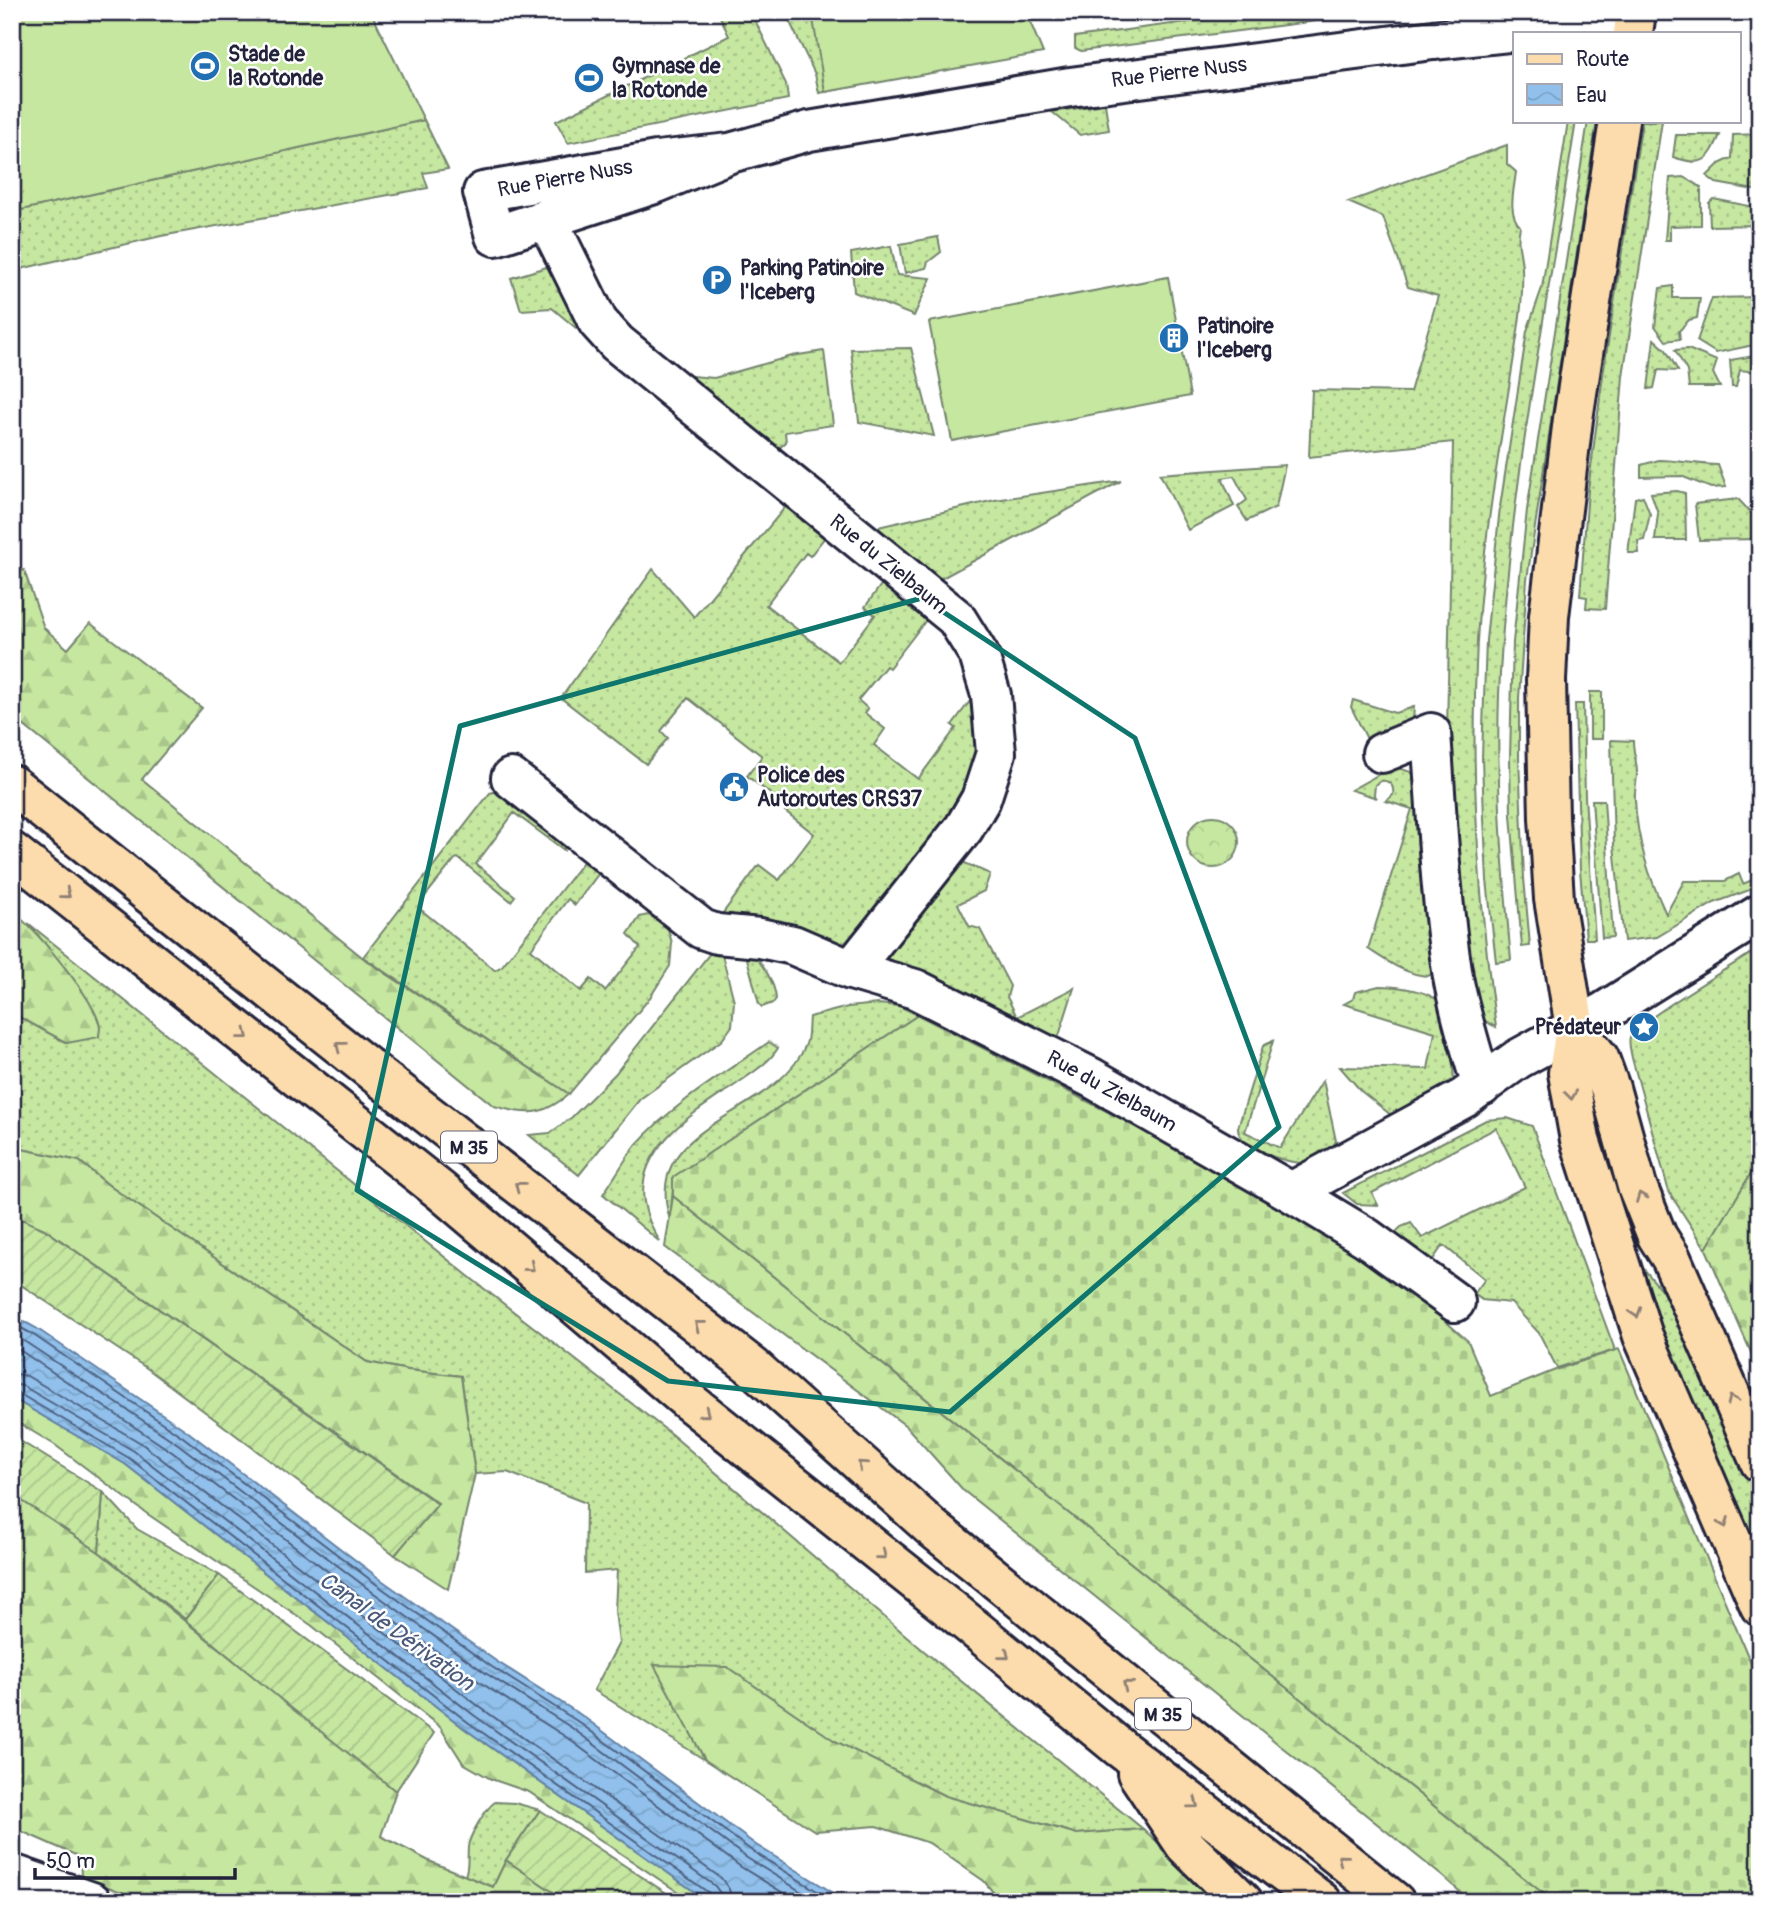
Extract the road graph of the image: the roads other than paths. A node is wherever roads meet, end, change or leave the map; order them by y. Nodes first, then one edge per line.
1 (1634, 24) edge
2 (1619, 122) edge
3 (730, 153) junction
4 (547, 219) junction
5 (1382, 753) dead end
6 (511, 778) dead end
7 (12, 785) edge
8 (12, 852) edge
9 (1760, 914) edge
10 (850, 970) junction
11 (1575, 1028) junction
12 (1482, 1086) junction
13 (1292, 1192) junction
14 (1455, 1302) dead end
15 (1760, 1462) edge
16 (1760, 1606) edge
17 (1120, 1748) junction
18 (12, 1874) edge
19 (92, 1902) edge
20 (1243, 1902) edge
21 (1322, 1902) edge
22 (1395, 1902) edge

1 - 3 street, Rue Pierre Nuss
2 - 11 main road
3 - 4 street, Rue Pierre Nuss
3 - 4 street, Rue Pierre Nuss
4 - 10 street, Rue du Zielbaum
5 - 12 street
6 - 10 street, Rue du Zielbaum
22 -> 7 main road, M 35
8 -> 17 main road, M 35
9 - 11 street
10 - 13 street, Rue du Zielbaum
11 - 12 street
15 -> 11 main road
11 -> 16 main road
12 - 13 street
13 - 14 street, Rue du Zielbaum
17 - 20 main road
17 -> 21 main road, M 35
18 - 19 street

